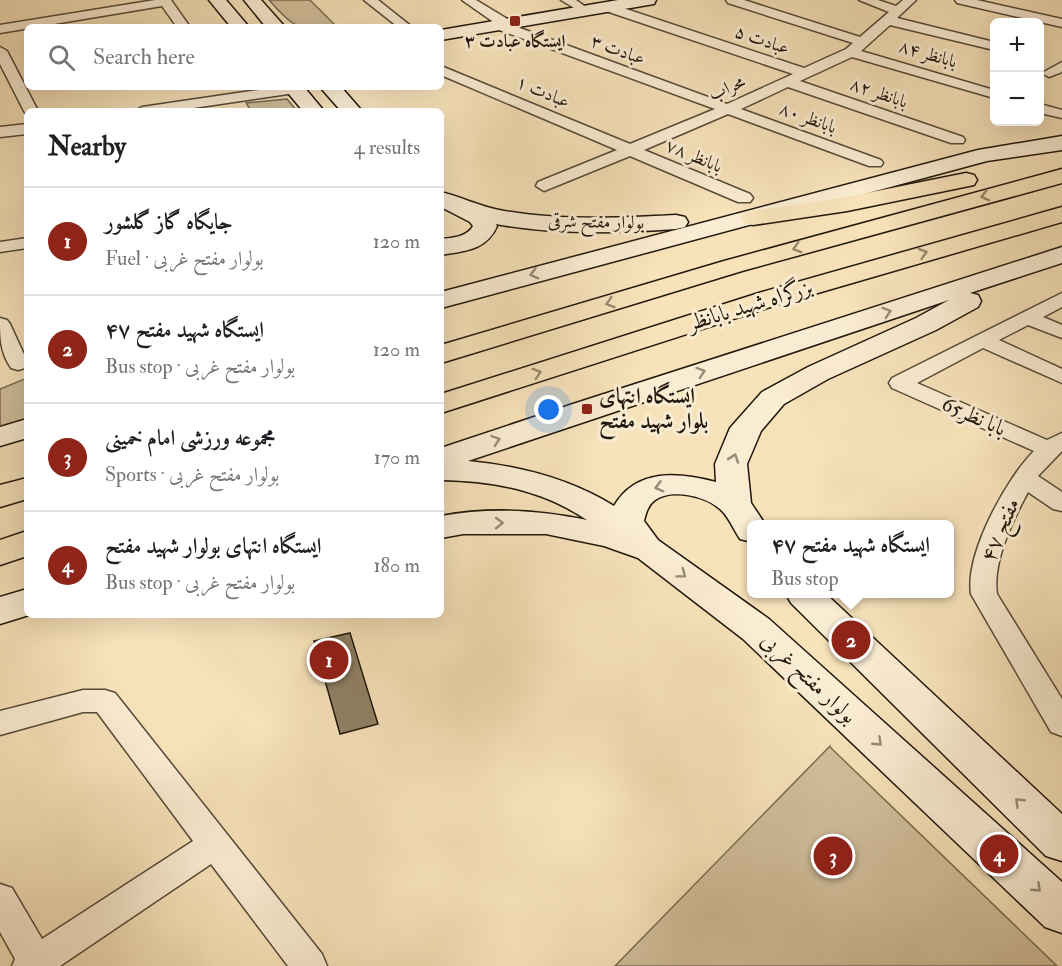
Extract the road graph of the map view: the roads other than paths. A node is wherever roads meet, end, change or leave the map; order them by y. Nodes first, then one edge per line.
1 (77, 0) edge
2 (217, 0) edge
3 (252, 0) edge
4 (370, 0) edge
5 (468, 0) edge
6 (567, 0) edge
7 (648, 0) edge
8 (732, 0) edge
9 (865, 0) edge
10 (910, 0) edge
11 (961, 0) edge
12 (165, 1) edge
13 (607, 7) junction
14 (584, 10) junction
15 (90, 14) junction
16 (892, 15) junction
17 (1062, 23) edge
18 (30, 24) edge
19 (98, 24) edge
20 (182, 24) edge
21 (237, 24) edge
22 (274, 24) edge
23 (402, 24) edge
24 (500, 24) junction
25 (24, 25) edge
26 (0, 29) edge
27 (444, 34) edge
28 (990, 45) edge
29 (856, 47) junction
30 (0, 51) edge
31 (1062, 66) edge
32 (444, 71) edge
33 (804, 73) junction
34 (1049, 73) dead end
35 (788, 82) junction
36 (283, 90) edge
37 (296, 90) edge
38 (333, 90) edge
39 (990, 93) edge
40 (236, 99) edge
41 (29, 108) edge
42 (165, 108) edge
43 (311, 108) edge
44 (349, 108) edge
45 (728, 109) junction
46 (1044, 109) edge
47 (1060, 114) edge
48 (24, 129) edge
49 (0, 132) edge
50 (1062, 136) edge
51 (957, 140) dead end
52 (1062, 143) edge
53 (629, 150) junction
54 (986, 155) junction
55 (874, 163) dead end
56 (1062, 163) edge
57 (1062, 176) edge
58 (544, 186) dead end
59 (450, 203) edge
60 (749, 208) junction
61 (1062, 214) edge
62 (24, 243) edge
63 (444, 246) edge
64 (0, 247) edge
65 (1062, 256) edge
66 (444, 299) edge
67 (1062, 299) edge
68 (1027, 317) junction
69 (0, 324) edge
70 (1062, 332) edge
71 (982, 340) junction
72 (444, 353) edge
73 (18, 364) dead end
74 (1062, 377) edge
75 (444, 403) edge
76 (24, 429) edge
77 (0, 437) edge
78 (1055, 445) edge
79 (444, 458) edge
80 (444, 470) edge
81 (1024, 478) junction
82 (24, 489) edge
83 (0, 496) edge
84 (734, 502) junction
85 (1062, 503) edge
86 (747, 523) edge
87 (444, 526) edge
88 (24, 544) edge
89 (650, 550) junction
90 (0, 553) edge
91 (808, 598) edge
92 (24, 603) edge
93 (0, 611) edge
94 (24, 616) edge
95 (0, 621) edge
96 (0, 723) edge
97 (1062, 724) edge
98 (1058, 827) edge
99 (215, 844) junction
100 (0, 899) edge
101 (1062, 912) edge
102 (34, 965) edge
103 (309, 966) edge

1 - 15 street
2 - 21 main road
3 - 22 main road
4 - 23 street
5 - 24 street, عبادت ۳
6 - 14 street
7 - 13 main road
8 - 29 street, بابانظر ۸۴
9 - 16 street
10 - 16 street, محراب
11 - 17 street
12 - 15 street
12 - 20 street
13 - 14 main road
13 - 33 street, عبادت ۵
14 - 24 main road
15 - 18 street
15 - 19 street
16 - 28 street
16 - 29 street, محراب
24 - 27 main road
24 - 45 street, عبادت ۳
25 - 26 street
29 - 33 street, محراب
29 - 39 street, بابانظر ۸۴
30 - 41 street
31 - 34 street
32 - 53 street, عبادت ۱
33 - 35 street, محراب
35 - 45 street, محراب
35 - 51 street, بابانظر ۸۲
36 - 40 street
37 - 43 main road
38 - 44 main road
40 - 42 street
45 - 53 street, محراب
45 - 55 street, بابانظر ۸۰
46 - 47 street
48 - 49 street
50 - 54 main road
52 - 54 main road
53 - 58 street, محراب
53 - 60 street, بابانظر ۷۸
54 - 60 main road
56 - 60 highway
57 -> 72 highway, بزرگراه شهید بابانظر
59 - 60 main road, بولوار مفتح شرقی
59 - 63 main road
60 -> 66 main road
75 -> 61 highway, بزرگراه شهید بابانظر
62 - 64 street
79 -> 65 main road
84 -> 65 main road
67 - 68 street
68 - 70 street
68 - 71 street
69 - 73 street
71 - 74 street
71 - 78 street, بابا نظر65
76 - 77 main road
78 - 81 street, مفتح ۴۷
80 - 89 main road
81 - 85 street
81 - 97 street, مفتح ۴۷
82 - 83 highway
84 - 86 main road
84 -> 89 main road
87 -> 89 main road, بولوار مفتح غربی
88 - 90 highway
89 -> 101 main road, بولوار مفتح غربی
98 -> 91 main road
92 - 93 main road
94 - 95 main road
96 - 99 street
99 - 102 street
99 - 103 street
100 - 102 street

